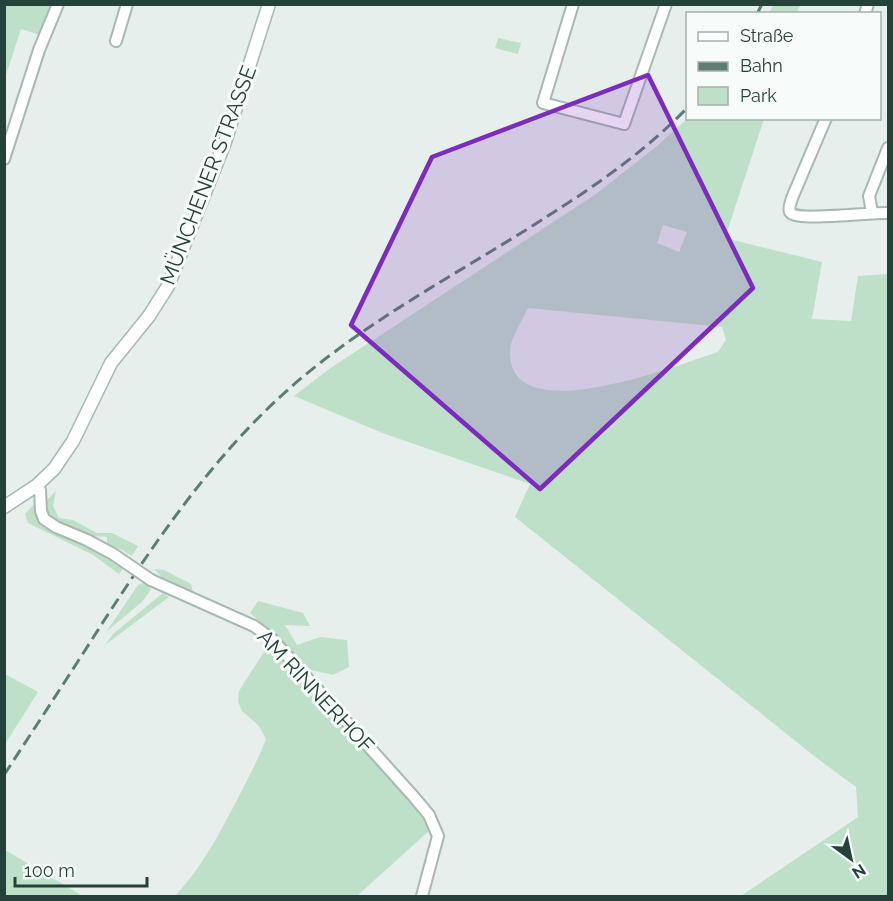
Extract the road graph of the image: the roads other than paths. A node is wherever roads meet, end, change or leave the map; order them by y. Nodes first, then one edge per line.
1 (58, 4) edge
2 (127, 4) edge
3 (269, 4) edge
4 (573, 4) edge
5 (666, 4) edge
6 (116, 40) dead end
7 (825, 120) edge
8 (888, 148) edge
9 (4, 159) edge
10 (872, 212) junction
11 (888, 213) edge
12 (36, 486) junction
13 (4, 507) edge
14 (422, 897) edge

1 - 9 street
2 - 6 street
3 - 12 street, MÜNCHENER STRASSE
4 - 5 street
7 - 10 street
8 - 10 street
10 - 11 street
12 - 13 street, MÜNCHENER STRASSE
12 - 14 street, AM RINNERHOF, bridge

